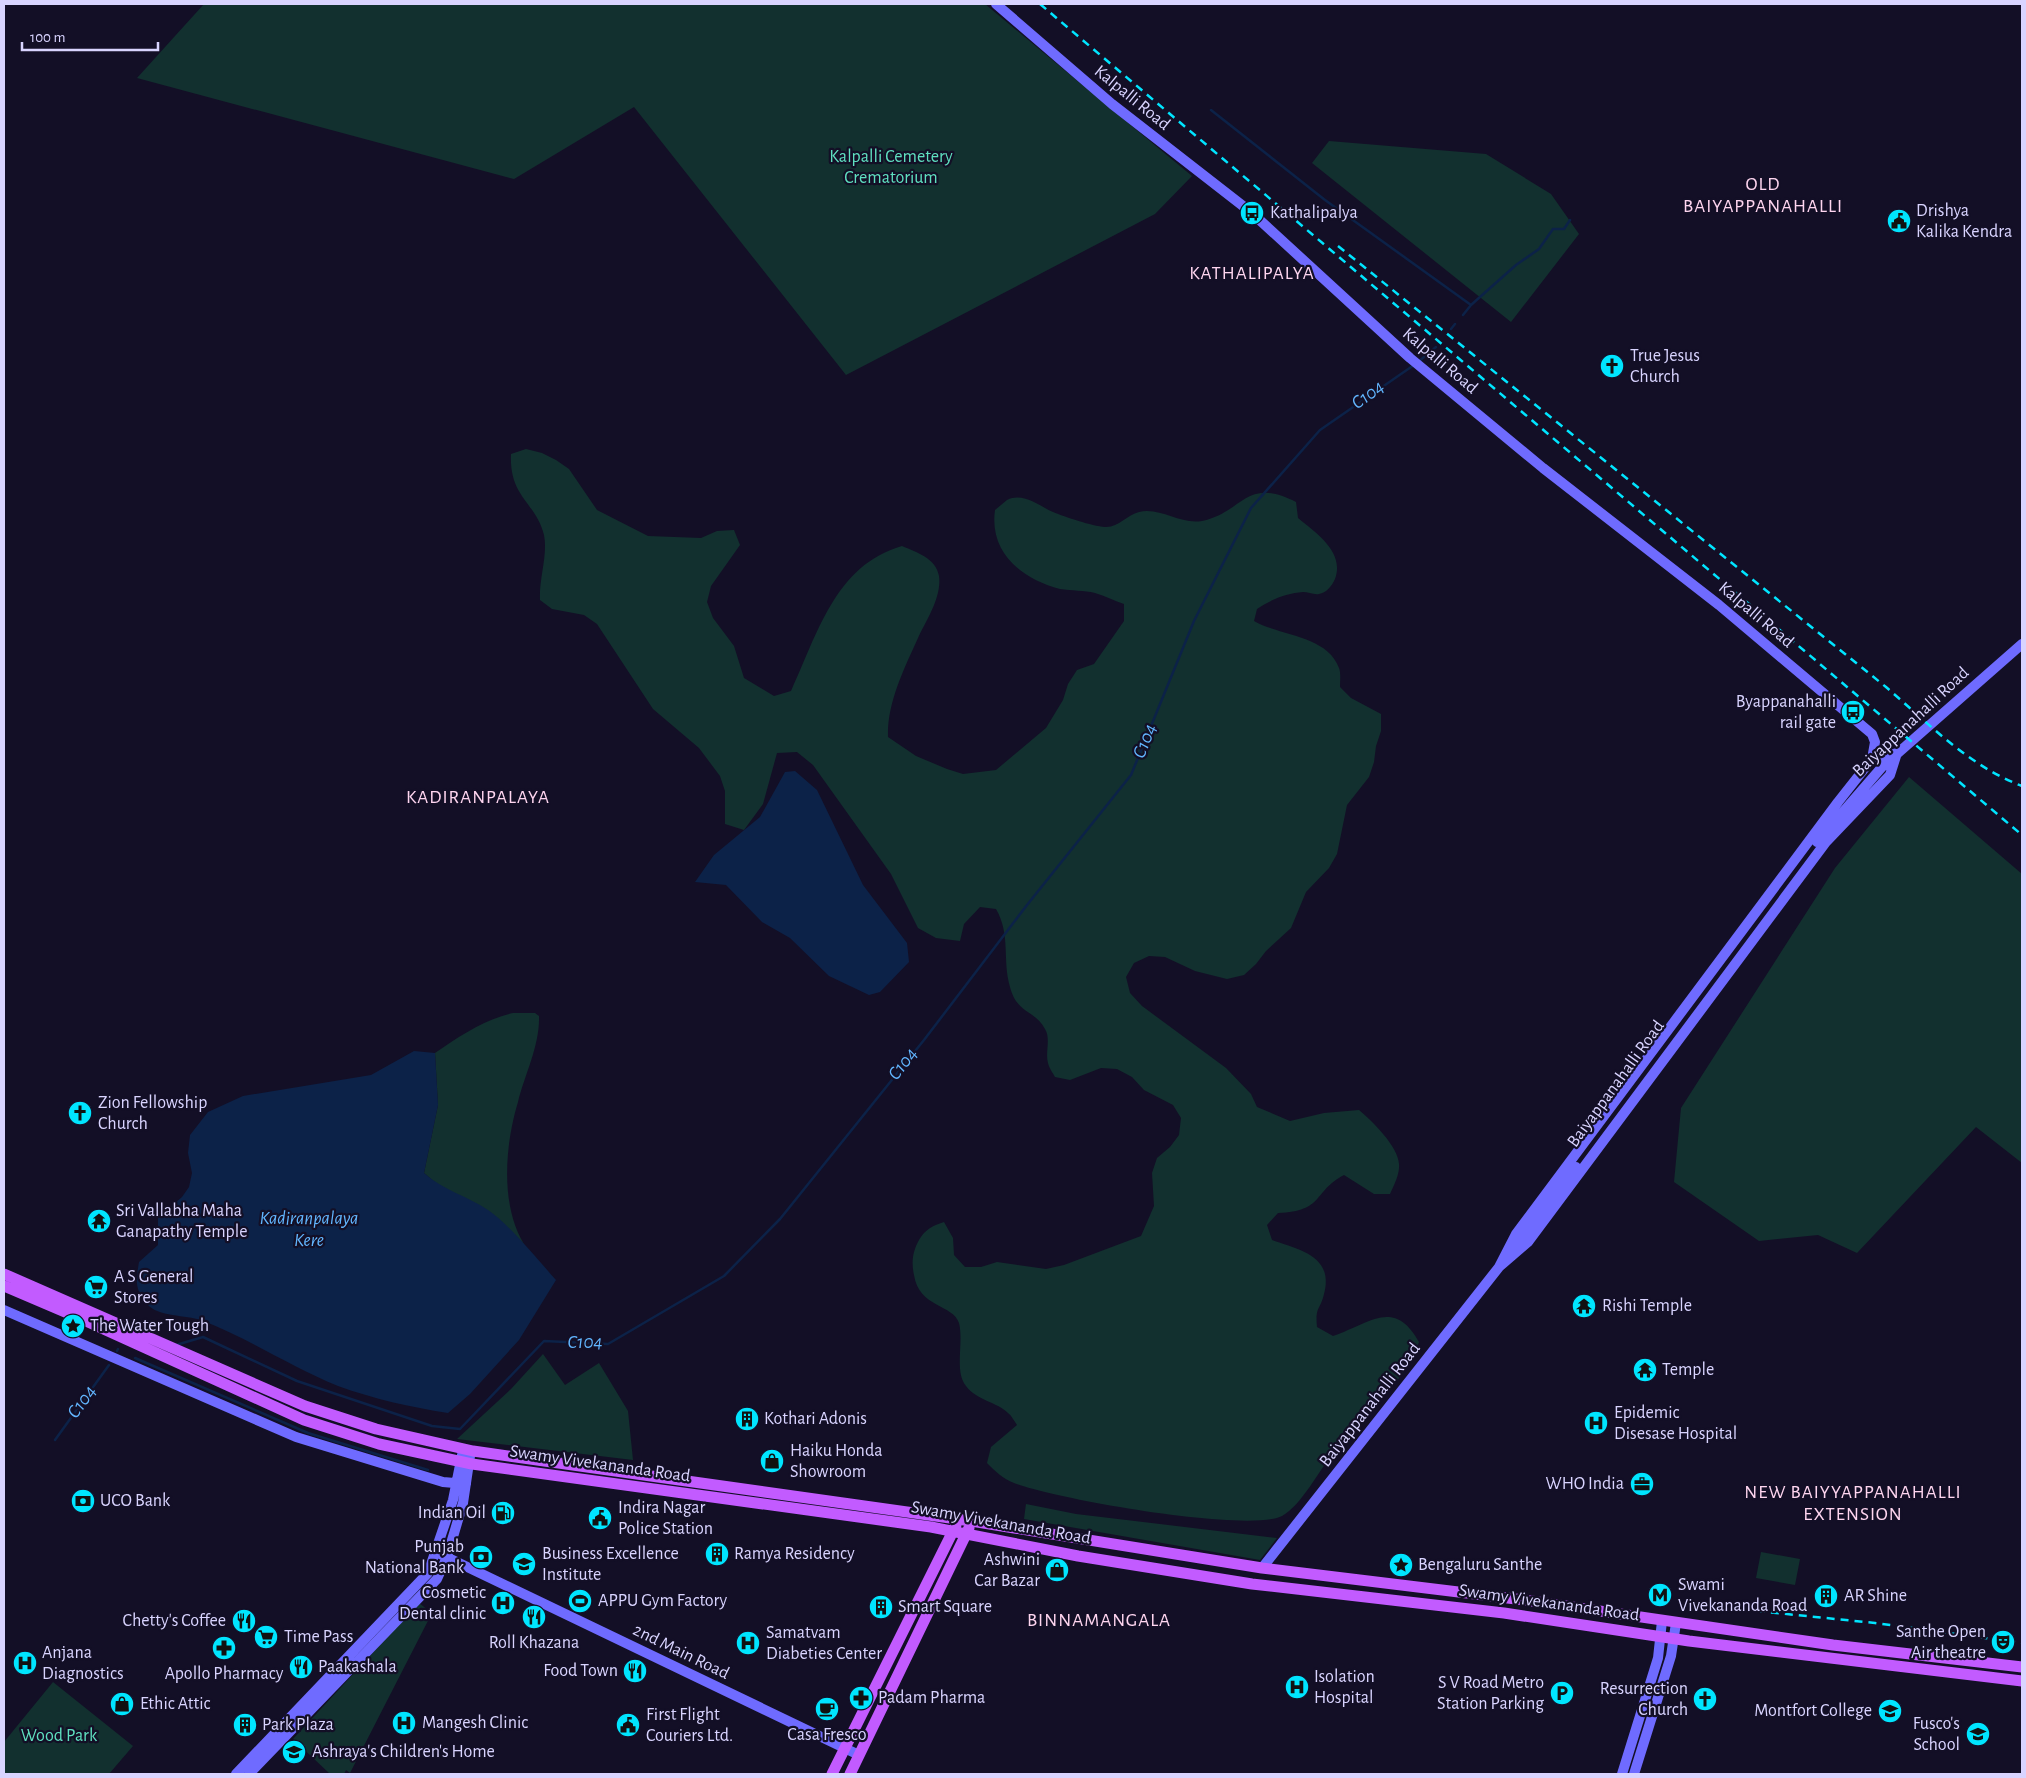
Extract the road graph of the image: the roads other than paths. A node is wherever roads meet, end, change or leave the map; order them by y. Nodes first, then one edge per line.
1 (996, 4) edge
2 (2022, 644) edge
3 (1872, 759) junction
4 (1499, 1267) junction
5 (4, 1274) edge
6 (4, 1286) edge
7 (4, 1310) edge
8 (467, 1450) junction
9 (464, 1462) junction
10 (455, 1483) junction
11 (466, 1484) junction
12 (965, 1520) junction
13 (954, 1532) junction
14 (967, 1535) junction
15 (436, 1552) junction
16 (447, 1557) junction
17 (1262, 1568) junction
18 (1662, 1621) junction
19 (1676, 1623) junction
20 (1661, 1636) junction
21 (1675, 1639) junction
22 (2022, 1667) edge
23 (2022, 1681) edge
24 (844, 1748) junction
25 (859, 1755) junction
26 (236, 1774) edge
27 (249, 1774) edge
28 (832, 1774) edge
29 (850, 1774) edge
30 (1622, 1774) edge
31 (1634, 1774) edge

1 - 3 street, Kalpalli Road
2 - 4 street, Baiyappanahalli Road
3 - 4 street, Baiyappanahalli Road
3 - 4 street, Baiyappanahalli Road
4 - 17 street, Baiyappanahalli Road
5 - 8 main road, Swamy Vivekananda Road
6 - 9 main road, Swamy Vivekananda Road
7 - 10 street
8 - 9 street
8 - 12 main road, Swamy Vivekananda Road
9 - 10 street
9 - 11 street
9 - 13 main road, Swamy Vivekananda Road
10 - 11 street
10 - 15 street
11 - 16 street
12 - 13 main road
12 - 14 main road
12 - 17 main road, Swamy Vivekananda Road
13 - 14 main road, Swamy Vivekananda Road
13 - 24 main road
14 - 20 main road, Swamy Vivekananda Road
14 - 25 main road
15 - 16 street, 2nd Main Road
15 - 26 street
16 - 24 street, 2nd Main Road
16 - 27 street
17 - 18 main road, Swamy Vivekananda Road
18 - 19 main road, Swamy Vivekananda Road
18 - 20 street
19 - 21 street
19 - 22 main road, Swamy Vivekananda Road
20 - 21 main road, Swamy Vivekananda Road
20 - 30 street
21 - 23 main road, Swamy Vivekananda Road
21 - 31 street
24 - 25 street, 2nd Main Road
24 - 28 main road
25 - 29 main road

